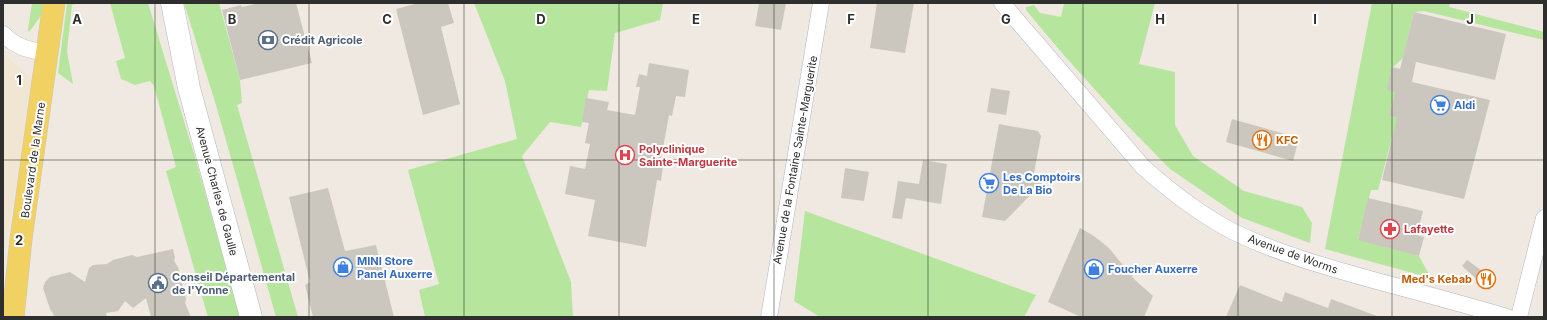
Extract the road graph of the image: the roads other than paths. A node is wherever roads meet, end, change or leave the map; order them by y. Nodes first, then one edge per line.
1 (54, 3) edge
2 (160, 3) edge
3 (172, 3) edge
4 (821, 3) edge
5 (1002, 3) edge
6 (3, 34) edge
7 (48, 53) junction
8 (189, 88) junction
9 (1544, 218) edge
10 (13, 317) edge
11 (252, 317) edge
12 (768, 317) edge
13 (1507, 317) edge
14 (1519, 317) edge

1 - 7 main road, Boulevard de la Marne
2 - 8 main road, Avenue Charles de Gaulle
3 - 8 main road, Avenue Charles de Gaulle
4 - 12 street, Avenue de la Fontaine Sainte-Marguerite
5 - 13 street, Avenue de Worms
6 - 7 street
7 - 10 main road, Boulevard de la Marne
8 - 11 main road, Avenue Charles de Gaulle
9 - 14 street

